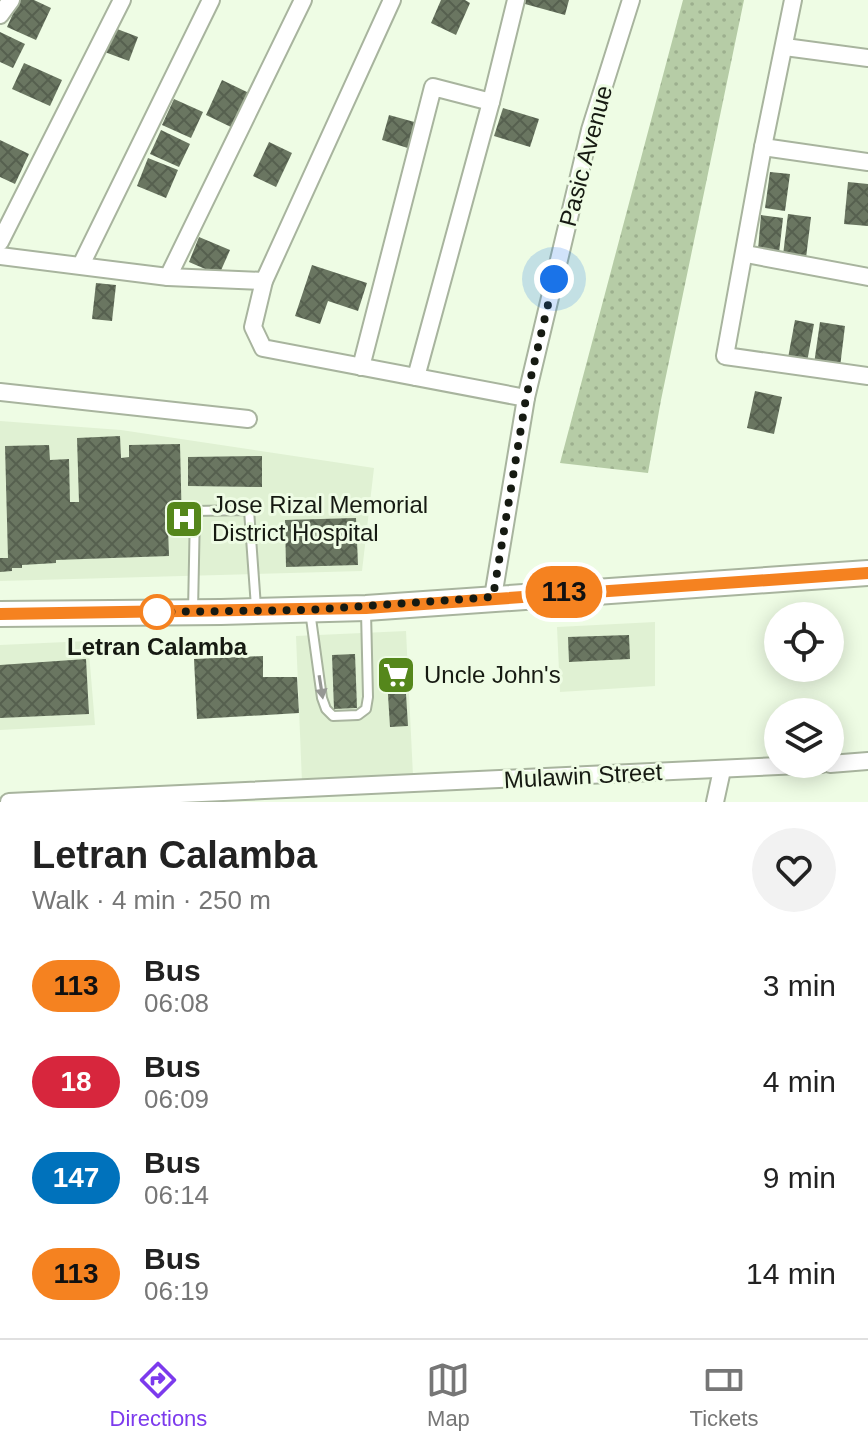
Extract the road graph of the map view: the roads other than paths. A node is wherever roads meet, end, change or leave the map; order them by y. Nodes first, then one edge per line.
1 (11, 0) edge
2 (122, 0) edge
3 (211, 0) edge
4 (303, 0) edge
5 (392, 0) edge
6 (516, 0) edge
7 (631, 0) edge
8 (793, 0) edge
9 (0, 15) edge
10 (785, 47) junction
11 (868, 58) edge
12 (491, 102) junction
13 (763, 147) junction
14 (868, 162) edge
15 (0, 242) edge
16 (746, 254) junction
17 (0, 256) edge
18 (81, 265) junction
19 (168, 277) junction
20 (868, 277) edge
21 (264, 281) junction
22 (361, 367) junction
23 (868, 376) edge
24 (416, 377) junction
25 (0, 392) edge
26 (526, 398) junction
27 (248, 419) dead end
28 (868, 573) edge
29 (493, 597) junction
30 (366, 608) junction
31 (310, 610) junction
32 (256, 611) junction
33 (193, 612) junction
34 (0, 614) edge
35 (868, 761) edge
36 (844, 763) edge
37 (764, 767) edge
38 (722, 770) junction
39 (9, 802) edge
40 (715, 802) edge

1 - 9 street
2 - 15 street
3 - 18 street
4 - 19 street
5 - 21 street
6 - 12 street
7 - 26 street, Pasic Avenue
8 - 10 street
10 - 11 street
10 - 13 street
12 - 22 street
12 - 24 street
13 - 14 street
13 - 16 street
16 - 20 street
16 - 23 street
17 - 18 street
18 - 19 street
19 - 21 street
21 - 22 street
22 - 24 street
24 - 26 street
25 - 27 street
26 - 29 street, Pasic Avenue
28 - 29 main road
29 - 30 main road
30 - 31 main road
31 -> 30 lane
31 - 32 main road
32 - 33 main road
32 - 33 lane
33 - 34 main road
35 - 36 street
37 - 38 street, Mulawin Street
38 - 39 street, Mulawin Street
38 - 40 street

